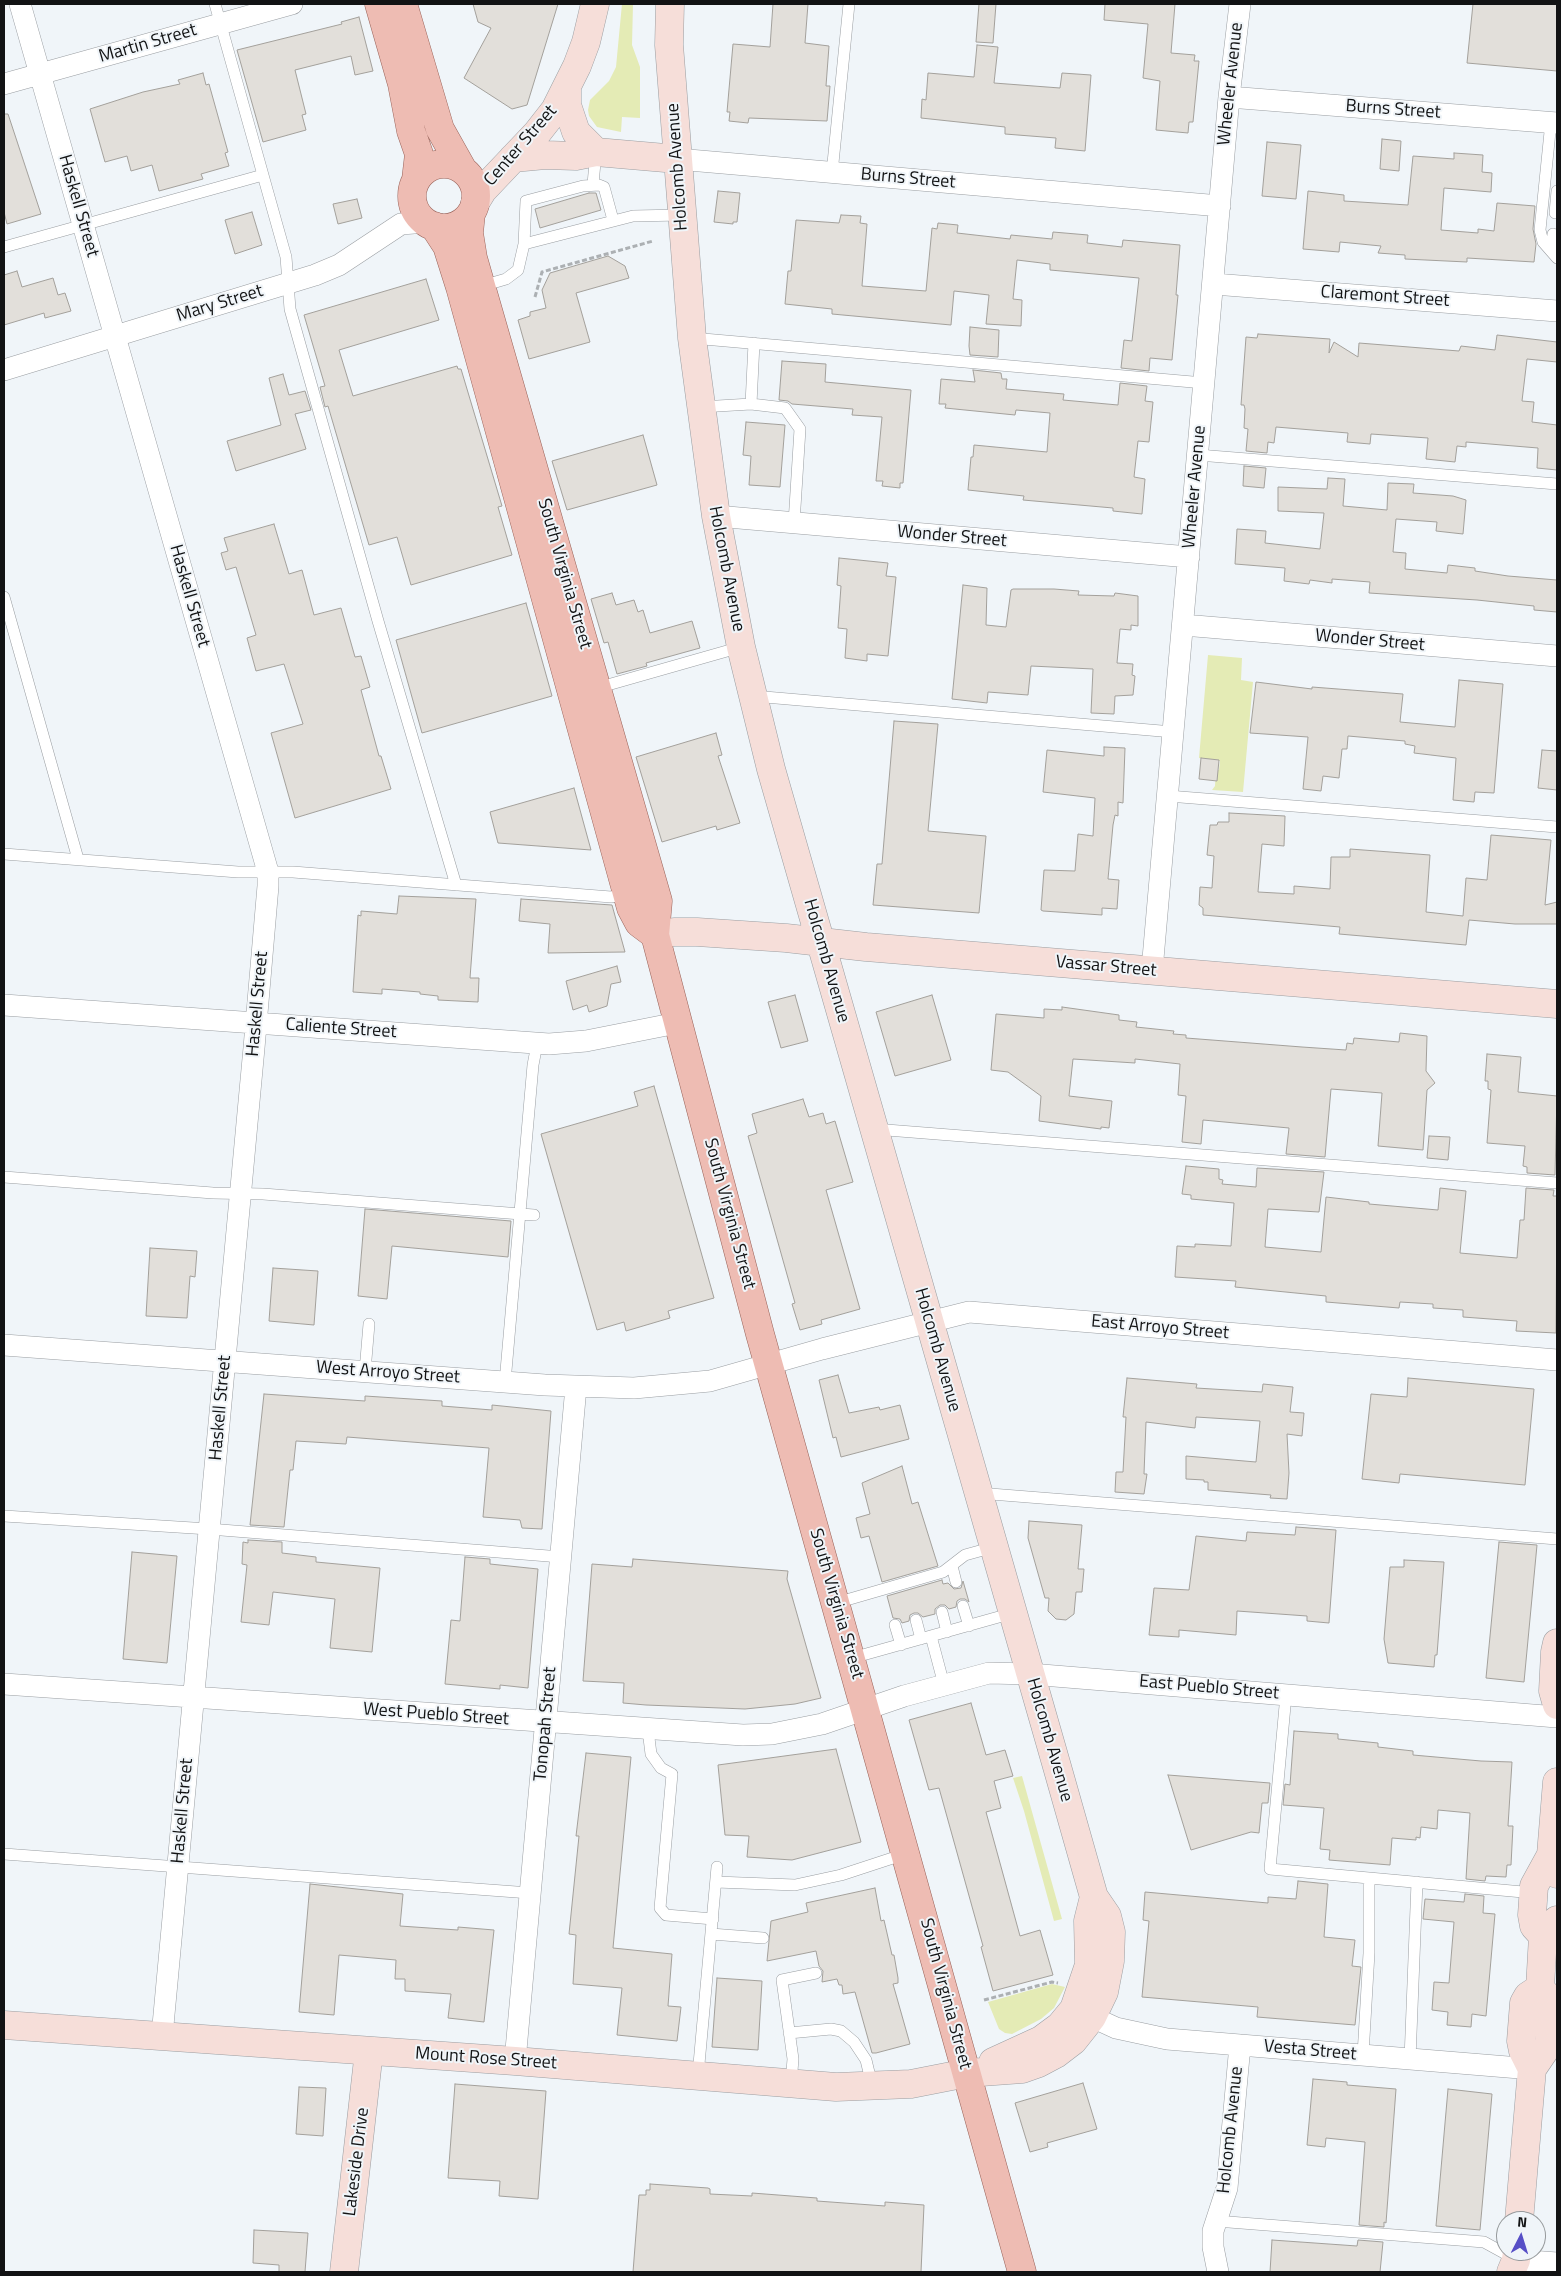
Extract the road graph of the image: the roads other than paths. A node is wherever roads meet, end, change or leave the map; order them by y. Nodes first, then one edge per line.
1 (20, 4) edge
2 (292, 4) edge
3 (379, 4) edge
4 (403, 4) edge
5 (595, 4) edge
6 (670, 4) edge
7 (849, 4) edge
8 (1240, 4) edge
9 (218, 14) edge
10 (40, 73) junction
11 (4, 84) edge
12 (567, 88) junction
13 (1229, 97) junction
14 (1554, 123) edge
15 (596, 152) junction
16 (512, 158) junction
17 (677, 159) junction
18 (463, 170) junction
19 (832, 173) junction
20 (263, 174) junction
21 (1552, 175) edge
22 (416, 180) junction
23 (593, 184) junction
24 (1557, 191) edge
25 (1220, 206) junction
26 (473, 208) junction
27 (1555, 213) dead end
28 (681, 215) junction
29 (613, 220) junction
30 (83, 224) junction
31 (430, 224) junction
32 (1553, 234) dead end
33 (524, 244) junction
34 (4, 247) edge
35 (1554, 255) edge
36 (289, 283) junction
37 (1214, 284) junction
38 (482, 286) junction
39 (1557, 311) edge
40 (116, 336) junction
41 (692, 338) junction
42 (754, 343) junction
43 (4, 370) edge
44 (1204, 383) junction
45 (750, 404) junction
46 (700, 407) junction
47 (1198, 454) junction
48 (1557, 484) edge
49 (716, 516) junction
50 (794, 523) junction
51 (1189, 557) junction
52 (4, 597) edge
53 (1183, 625) junction
54 (742, 647) junction
55 (1557, 656) edge
56 (597, 688) junction
57 (753, 696) junction
58 (1174, 732) junction
59 (1168, 796) junction
60 (1557, 827) edge
61 (4, 854) edge
62 (78, 859) junction
63 (268, 872) junction
64 (456, 885) junction
65 (628, 894) junction
66 (655, 935) junction
67 (820, 942) junction
68 (1152, 970) junction
69 (1557, 1004) edge
70 (4, 1005) edge
71 (255, 1022) junction
72 (677, 1023) junction
73 (537, 1044) junction
74 (874, 1129) junction
75 (4, 1177) edge
76 (1557, 1183) edge
77 (241, 1194) junction
78 (520, 1212) junction
79 (534, 1214) dead end
80 (929, 1322) junction
81 (369, 1324) dead end
82 (4, 1345) edge
83 (1557, 1360) edge
84 (225, 1361) junction
85 (770, 1365) junction
86 (365, 1371) junction
87 (505, 1382) junction
88 (576, 1387) junction
89 (978, 1493) junction
90 (4, 1516) edge
91 (209, 1529) junction
92 (1557, 1539) edge
93 (994, 1547) junction
94 (561, 1557) junction
95 (952, 1566) junction
96 (931, 1576) junction
97 (956, 1582) dead end
98 (906, 1583) junction
99 (934, 1588) dead end
100 (885, 1589) junction
101 (909, 1595) dead end
102 (888, 1601) dead end
103 (836, 1603) junction
104 (963, 1606) dead end
105 (942, 1612) dead end
106 (1013, 1613) junction
107 (916, 1620) dead end
108 (895, 1625) dead end
109 (969, 1626) junction
110 (947, 1632) junction
111 (926, 1638) junction
112 (1557, 1644) edge
113 (901, 1645) junction
114 (852, 1658) junction
115 (1030, 1674) junction
116 (4, 1684) edge
117 (944, 1685) junction
118 (1286, 1695) junction
119 (194, 1697) junction
120 (1557, 1705) edge
121 (866, 1710) junction
122 (1557, 1717) edge
123 (546, 1723) junction
124 (648, 1730) junction
125 (1557, 1782) edge
126 (4, 1854) edge
127 (906, 1854) junction
128 (1555, 1861) edge
129 (178, 1866) junction
130 (717, 1867) dead end
131 (1370, 1878) junction
132 (716, 1882) junction
133 (1417, 1882) junction
134 (530, 1893) junction
135 (1534, 1893) junction
136 (1094, 1896) junction
137 (713, 1919) junction
138 (1550, 1928) edge
139 (712, 1934) junction
140 (763, 1938) dead end
141 (816, 1973) dead end
142 (1092, 2017) junction
143 (4, 2025) edge
144 (789, 2032) junction
145 (162, 2036) junction
146 (1240, 2045) junction
147 (369, 2051) junction
148 (1363, 2055) junction
149 (1410, 2059) junction
150 (515, 2061) junction
151 (1532, 2069) junction
152 (967, 2073) junction
153 (698, 2075) junction
154 (790, 2083) junction
155 (872, 2085) junction
156 (1520, 2211) edge
157 (1216, 2221) junction
158 (1517, 2264) edge
159 (1557, 2264) edge
160 (344, 2272) edge
161 (1022, 2272) edge
162 (1218, 2272) edge

1 - 10 street, Haskell Street
2 - 9 street, Martin Street
3 - 22 main road
4 - 18 main road
5 - 12 street, Center Street
6 - 17 street, Holcomb Avenue
7 - 19 lane
8 - 13 street, Wheeler Avenue
9 - 10 street, Martin Street
9 - 20 lane
10 - 11 street, Martin Street
10 - 30 street, Haskell Street
12 - 15 street
12 - 16 street, Center Street
13 - 14 street, Burns Street
13 - 25 street, Wheeler Avenue
14 - 21 lane
15 - 16 street, Burns Street
15 - 17 street, Burns Street
15 - 23 lane
16 - 26 street, Center Street
17 - 19 street, Burns Street
17 - 28 street, Holcomb Avenue
18 - 22 main road
18 - 26 main road
19 - 25 street, Burns Street
20 - 30 lane
20 - 36 lane
21 - 35 lane
22 - 31 main road
23 - 29 lane
23 - 33 lane
24 - 27 lane
25 - 37 street, Wheeler Avenue
26 - 31 main road
26 - 38 main road, South Virginia Street
28 - 29 lane
28 - 41 street, Holcomb Avenue
29 - 33 lane
30 - 34 lane
30 - 40 street, Haskell Street
31 - 36 street, Mary Street
31 - 65 main road, South Virginia Street
32 - 35 lane
33 - 38 lane
36 - 40 street, Mary Street
36 - 64 lane
37 - 39 street, Claremont Street
37 - 44 street, Wheeler Avenue
38 - 56 main road, South Virginia Street
40 - 43 street, Mary Street
40 - 63 street, Haskell Street
41 - 42 lane
41 - 46 street, Holcomb Avenue
42 - 44 lane
42 - 45 lane
44 - 47 street, Wheeler Avenue
45 - 46 lane
45 - 50 lane
46 - 49 street, Holcomb Avenue
47 - 48 lane
47 - 51 street, Wheeler Avenue
49 - 50 street, Wonder Street
49 - 54 street, Holcomb Avenue
50 - 51 street, Wonder Street
51 - 53 street, Wheeler Avenue
52 - 62 lane
53 - 55 street, Wonder Street
53 - 58 street, Wheeler Avenue
54 - 56 lane
54 - 57 street, Holcomb Avenue
56 - 66 main road, South Virginia Street
57 - 58 lane
57 - 67 street, Holcomb Avenue
58 - 59 street, Wheeler Avenue
59 - 60 lane
59 - 68 street, Wheeler Avenue
61 - 62 lane
62 - 63 lane
63 - 64 lane
63 - 71 street, Haskell Street
64 - 65 lane
65 - 66 main road, South Virginia Street
66 - 67 street, Vassar Street
66 - 72 main road, South Virginia Street
67 - 68 street, Vassar Street
67 - 74 street, Holcomb Avenue
68 - 69 street, Vassar Street
70 - 71 street, Caliente Street
71 - 73 street, Caliente Street
71 - 77 street, Haskell Street
72 - 73 street, Caliente Street
72 - 85 main road, South Virginia Street
73 - 78 lane
74 - 76 lane
74 - 80 street, Holcomb Avenue
75 - 77 lane
77 - 78 lane
77 - 84 street, Haskell Street
78 - 79 lane
78 - 87 lane
80 - 83 street, East Arroyo Street
80 - 85 street, East Arroyo Street
80 - 89 street, Holcomb Avenue
81 - 86 lane
82 - 84 street, West Arroyo Street
84 - 86 street, West Arroyo Street
84 - 91 street, Haskell Street
85 - 88 street, West Arroyo Street
85 - 103 main road, South Virginia Street
86 - 87 street, West Arroyo Street
87 - 88 street, West Arroyo Street
88 - 94 street, Tonopah Street
89 - 92 lane
89 - 93 street, Holcomb Avenue
90 - 91 lane
91 - 94 lane
91 - 119 street, Haskell Street
93 - 95 lane
93 - 106 street, Holcomb Avenue
94 - 123 street, Tonopah Street
95 - 96 lane
95 - 97 lane
96 - 98 lane
96 - 99 lane
98 - 100 lane
98 - 101 lane
100 - 102 lane
100 - 103 lane
103 - 114 main road, South Virginia Street
104 - 109 lane
105 - 110 lane
106 - 109 lane
106 - 115 street, Holcomb Avenue
107 - 111 lane
108 - 113 lane
109 - 110 lane
110 - 111 lane
111 - 113 lane
111 - 117 lane
112 - 120 street
113 - 114 lane
114 - 121 main road, South Virginia Street
115 - 117 street, East Pueblo Street
115 - 118 street, East Pueblo Street
115 - 136 street, Holcomb Avenue
116 - 119 street, West Pueblo Street
117 - 121 street, East Pueblo Street
118 - 122 street, East Pueblo Street
118 - 131 lane
119 - 123 street, West Pueblo Street
119 - 129 street, Haskell Street
121 - 124 street, West Pueblo Street
121 - 127 main road, South Virginia Street
123 - 124 street, West Pueblo Street
123 - 134 street, Tonopah Street
124 - 137 lane
125 - 128 street
126 - 129 lane
127 - 132 lane
127 - 152 main road, South Virginia Street
128 - 135 street
129 - 134 lane
129 - 145 street, Haskell Street
130 - 132 lane
131 - 133 lane
131 - 148 lane
132 - 137 lane
133 - 135 lane
133 - 149 lane
134 - 150 street, Tonopah Street
135 - 138 street
136 - 142 street, Holcomb Avenue
136 - 152 street, Holcomb Avenue
137 - 139 lane
138 - 151 street
139 - 140 lane
139 - 153 lane
141 - 144 lane
142 - 146 street, Vesta Street
142 - 152 street, Holcomb Avenue
143 - 145 street, Mount Rose Street
144 - 154 lane
144 - 155 lane
145 - 147 street, Mount Rose Street
146 - 148 street, Vesta Street
146 - 157 street, Holcomb Avenue
147 - 150 street, Mount Rose Street
147 - 160 street, Lakeside Drive
148 - 149 street, Vesta Street
149 - 151 street, Vesta Street
150 - 153 street, Mount Rose Street
151 - 156 street
152 - 155 street, Mount Rose Street
152 - 161 main road, South Virginia Street
153 - 154 street, Mount Rose Street
154 - 155 street, Mount Rose Street
157 - 158 lane
157 - 162 street, Holcomb Avenue
158 - 159 street

